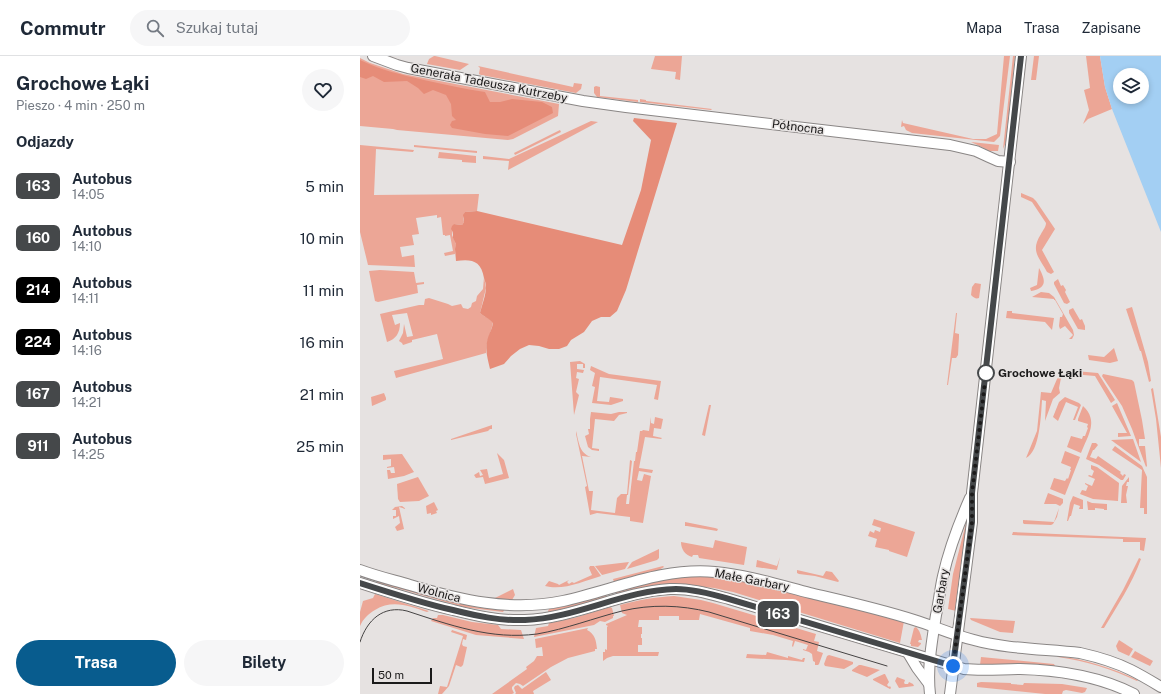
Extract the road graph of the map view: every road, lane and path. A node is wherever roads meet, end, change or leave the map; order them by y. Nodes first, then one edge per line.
1 (373, 56) edge
2 (1021, 56) edge
3 (583, 101) joint
4 (1010, 162) junction
5 (972, 493) junction
6 (360, 570) edge
7 (360, 583) edge
8 (519, 605) joint
9 (524, 620) joint
10 (934, 628) junction
11 (957, 635) junction
12 (908, 653) junction
13 (930, 659) junction
14 (953, 666) junction
15 (1161, 687) edge
16 (929, 689) edge
17 (950, 694) edge
18 (1134, 694) edge

1 - 3 street, Generała Tadeusza Kutrzeby
2 - 4 street, Garbary
3 - 4 street, Północna
4 - 5 street, Garbary
5 - 10 street, Garbary
5 - 11 street, Garbary
6 - 8 street, Wolnica
7 - 9 street, Wolnica
8 - 10 street, Małe Garbary
9 - 12 street, Małe Garbary
10 - 11 street, Małe Garbary
10 - 13 street, Garbary
11 - 14 street, Garbary
11 - 15 street, Małe Garbary
12 - 13 street, Małe Garbary
12 - 16 street
13 - 14 street, Małe Garbary
13 - 16 street, Garbary
14 - 17 street, Garbary
14 - 18 street, Małe Garbary

